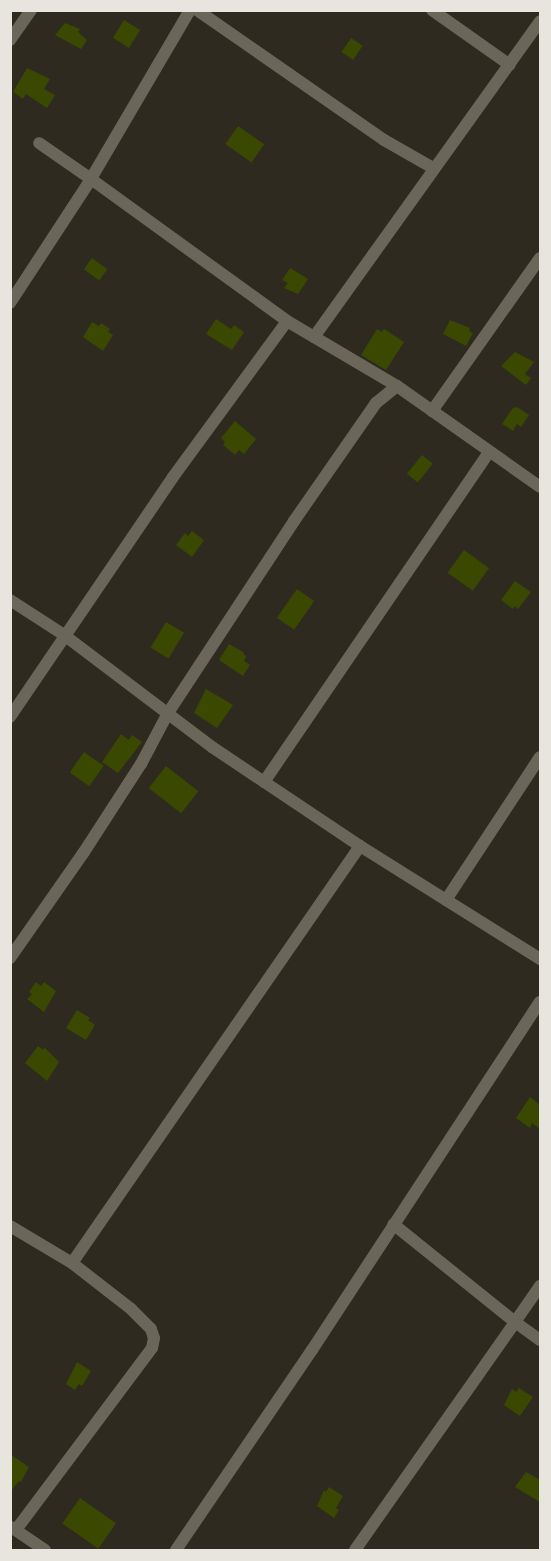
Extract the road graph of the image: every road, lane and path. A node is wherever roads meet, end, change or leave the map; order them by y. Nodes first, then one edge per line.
1 (31, 10) edge
2 (190, 10) edge
3 (197, 10) edge
4 (432, 10) edge
5 (540, 21) edge
6 (10, 40) edge
7 (510, 64) junction
8 (39, 143) dead end
9 (433, 168) junction
10 (91, 179) junction
11 (540, 258) edge
12 (10, 303) edge
13 (286, 321) junction
14 (314, 337) junction
15 (397, 386) junction
16 (432, 411) junction
17 (489, 452) junction
18 (540, 487) edge
19 (10, 600) edge
20 (64, 635) junction
21 (168, 713) junction
22 (10, 717) edge
23 (540, 757) edge
24 (264, 782) junction
25 (360, 846) junction
26 (446, 900) junction
27 (10, 958) edge
28 (540, 959) edge
29 (540, 1002) edge
30 (393, 1224) junction
31 (10, 1226) edge
32 (72, 1263) junction
33 (540, 1286) edge
34 (515, 1323) junction
35 (540, 1340) edge
36 (13, 1529) edge
37 (45, 1551) edge
38 (176, 1551) edge
39 (355, 1551) edge

1 - 6 street
2 - 10 street
3 - 9 street
4 - 7 street
5 - 7 street
7 - 9 street
8 - 10 street
9 - 14 street
10 - 12 street
10 - 13 street
11 - 16 street
13 - 14 street
13 - 20 street
14 - 15 street
15 - 16 street
15 - 21 street
16 - 17 street
17 - 18 street
17 - 24 street
19 - 20 street
20 - 21 street
20 - 22 street
21 - 24 street
21 - 27 street
23 - 26 street
24 - 25 street
25 - 26 street
25 - 32 street
26 - 28 street
29 - 30 street
30 - 34 street
30 - 38 street
31 - 32 street
32 - 36 street
33 - 34 street
34 - 35 street
34 - 39 street
36 - 37 street

